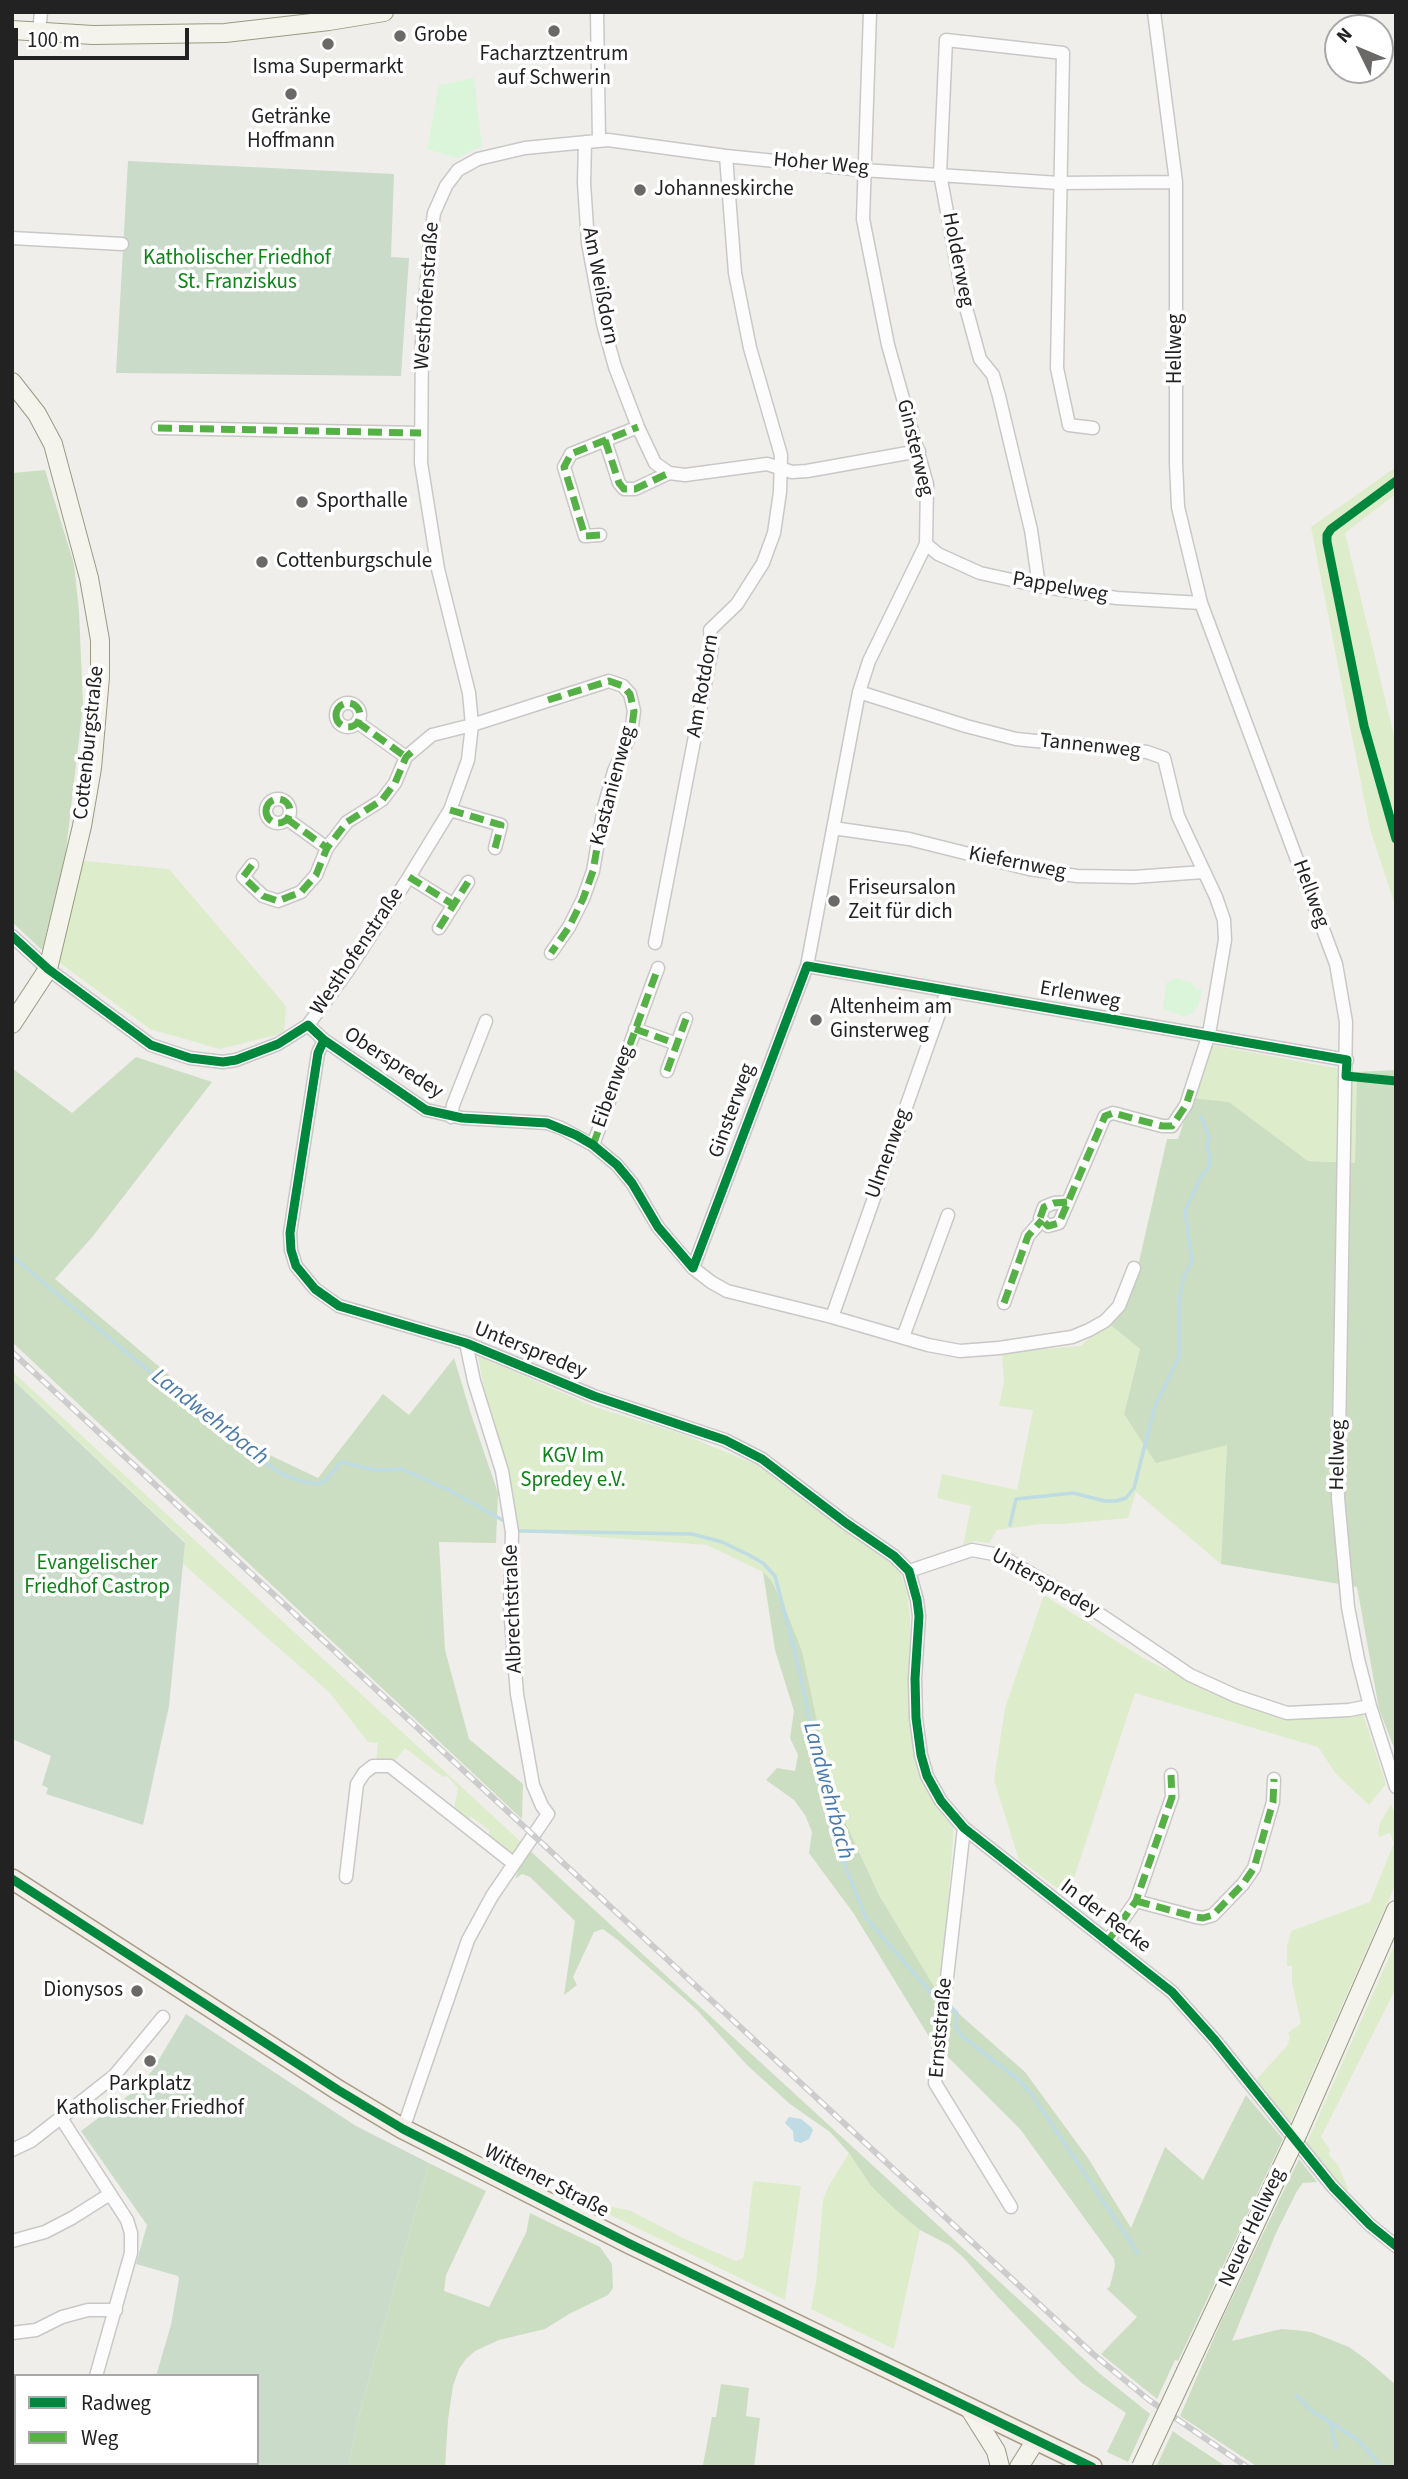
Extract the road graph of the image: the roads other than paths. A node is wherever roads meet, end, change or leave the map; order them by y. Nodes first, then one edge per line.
1 (41, 12) edge
2 (384, 12) edge
3 (597, 12) edge
4 (870, 12) edge
5 (1154, 12) edge
6 (12, 30) edge
7 (39, 32) junction
8 (599, 141) junction
9 (584, 142) junction
10 (726, 156) junction
11 (863, 170) junction
12 (940, 174) junction
13 (1176, 182) junction
14 (1059, 183) junction
15 (12, 238) edge
16 (122, 244) dead end
17 (12, 382) edge
18 (638, 427) junction
19 (158, 428) dead end
20 (1093, 428) dead end
21 (421, 433) junction
22 (605, 440) junction
23 (919, 451) junction
24 (780, 466) junction
25 (669, 473) junction
26 (600, 535) dead end
27 (926, 544) junction
28 (1039, 586) junction
29 (1202, 603) junction
30 (859, 692) junction
31 (357, 722) dead end
32 (472, 724) junction
33 (406, 757) junction
34 (450, 810) junction
35 (287, 819) dead end
36 (833, 828) junction
37 (327, 848) junction
38 (495, 848) dead end
39 (252, 865) dead end
40 (1203, 872) junction
41 (410, 877) junction
42 (468, 882) dead end
43 (453, 905) junction
44 (439, 928) dead end
45 (12, 936) edge
46 (655, 943) dead end
47 (551, 953) dead end
48 (807, 966) junction
49 (658, 968) dead end
50 (48, 969) junction
51 (947, 991) junction
52 (687, 1019) dead end
53 (486, 1021) dead end
54 (12, 1024) edge
55 (308, 1025) junction
56 (635, 1029) junction
57 (1209, 1034) junction
58 (324, 1040) junction
59 (677, 1044) junction
60 (1347, 1060) junction
61 (667, 1071) dead end
62 (451, 1117) junction
63 (593, 1145) junction
64 (948, 1215) dead end
65 (693, 1268) junction
66 (1134, 1268) dead end
67 (1004, 1303) dead end
68 (832, 1317) junction
69 (903, 1337) junction
70 (466, 1343) junction
71 (909, 1571) junction
72 (1370, 1706) junction
73 (1171, 1775) dead end
74 (1274, 1779) dead end
75 (1396, 1787) edge
76 (964, 1828) junction
77 (513, 1863) junction
78 (346, 1877) dead end
79 (12, 1880) edge
80 (1136, 1900) junction
81 (1396, 1910) edge
82 (1108, 1941) junction
83 (163, 2017) dead end
84 (61, 2118) junction
85 (403, 2129) junction
86 (12, 2150) edge
87 (110, 2194) junction
88 (1012, 2207) dead end
89 (12, 2241) edge
90 (1396, 2246) edge
91 (116, 2310) junction
92 (12, 2333) edge
93 (97, 2374) edge
94 (969, 2408) junction
95 (1036, 2440) junction
96 (1000, 2467) edge
97 (1018, 2467) edge
98 (1092, 2467) edge
99 (1141, 2467) edge

1 - 7 street
2 - 7 main road
3 - 8 street
4 - 11 street, Ginsterweg
5 - 13 street, Hellweg
6 - 7 main road
8 - 9 street, Hoher Weg
8 - 10 street, Hoher Weg
9 - 18 street, Am Weißdorn
9 - 21 street, Westhofenstraße
10 - 11 street, Hoher Weg
10 - 24 street, Am Rotdorn
11 - 12 street, Hoher Weg
11 - 23 street, Ginsterweg
12 - 14 street, Hoher Weg
12 - 14 street, Holderweg
12 - 28 street, Holderweg
13 - 14 street, Hoher Weg
13 - 29 street, Hellweg
14 - 20 street
15 - 16 street
17 - 50 main road, Cottenburgstraße
18 - 22 street
18 - 25 street, Am Weißdorn
19 - 21 street
21 - 32 street, Westhofenstraße
22 - 25 street
22 - 26 street
23 - 24 street
23 - 27 street, Ginsterweg
24 - 25 street
24 - 46 street, Am Rotdorn
27 - 28 street, Pappelweg
27 - 30 street, Ginsterweg
28 - 29 street, Pappelweg
29 - 60 street, Hellweg
30 - 36 street, Ginsterweg
30 - 40 street, Tannenweg
31 - 33 street
32 - 33 street
32 - 34 street, Westhofenstraße
32 - 47 street, Kastanienweg
33 - 37 street
34 - 38 street
34 - 41 street, Westhofenstraße
35 - 37 street
36 - 40 street, Kiefernweg
36 - 48 street, Ginsterweg
37 - 39 street
40 - 57 street, Tannenweg
41 - 43 street, Westhofenstraße
41 - 55 street, Westhofenstraße
42 - 43 street
43 - 44 street
45 - 50 street, Westhofenstraße
48 - 51 street, Erlenweg
48 - 65 street, Ginsterweg
49 - 56 street, Eibenweg
50 - 54 main road, Cottenburgstraße
50 - 55 street, Westhofenstraße
51 - 57 street, Erlenweg
51 - 68 street, Ulmenweg
52 - 59 street
53 - 62 street, Oberspredey
55 - 58 street, Oberspredey
56 - 59 street, Eibenweg
56 - 63 street, Eibenweg
57 - 60 street, Erlenweg
57 - 67 street, Tannenweg
58 - 62 street, Oberspredey
58 - 70 street, Unterspredey
59 - 61 street
60 - 72 street, Hellweg
62 - 63 street, Oberspredey
63 - 65 street, Oberspredey
64 - 69 street
65 - 68 street, Oberspredey
66 - 69 street, Oberspredey
68 - 69 street, Oberspredey
70 - 71 street, Unterspredey
70 - 77 street, Albrechtstraße
71 - 72 street, Unterspredey
71 - 76 street, In der Recke
72 - 75 street, Hellweg
73 - 80 street
74 - 80 street
76 - 82 street, In der Recke
76 - 88 street, Ernststraße
77 - 78 street
77 - 85 street, Albrechtstraße
79 - 85 main road, Wittener Straße
80 - 82 street
81 - 99 main road, Neuer Hellweg, bridge
82 - 90 street, In der Recke
83 - 84 street
84 - 86 street
84 - 87 street
85 - 94 main road, Wittener Straße
87 - 89 street
87 - 91 street
91 - 92 street
91 - 93 street
94 - 95 main road, Wittener Straße
94 - 96 main road
95 - 97 main road
95 - 98 main road, Wittener Straße

